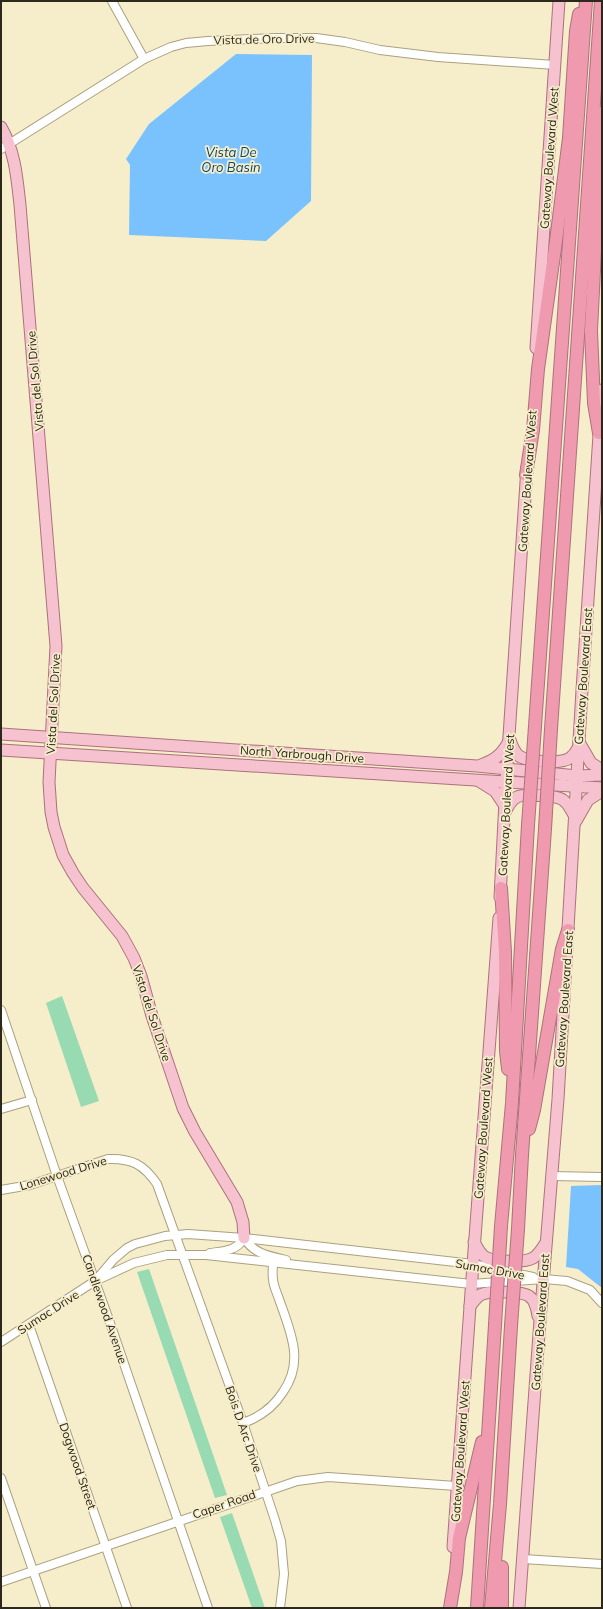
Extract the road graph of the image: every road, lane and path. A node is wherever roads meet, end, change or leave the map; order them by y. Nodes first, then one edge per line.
1 (112, 1) edge
2 (559, 1) edge
3 (582, 1) edge
4 (586, 1) edge
5 (601, 1) edge
6 (144, 59) junction
7 (555, 65) junction
8 (596, 72) junction
9 (1, 128) edge
10 (5, 146) edge
11 (602, 390) edge
12 (599, 433) junction
13 (526, 475) junction
14 (1, 734) edge
15 (51, 737) junction
16 (509, 740) junction
17 (578, 746) junction
18 (1, 750) edge
19 (50, 754) junction
20 (299, 754) junction
21 (477, 766) junction
22 (299, 769) junction
23 (507, 769) junction
24 (602, 770) edge
25 (602, 776) edge
26 (475, 779) junction
27 (506, 781) junction
28 (576, 782) junction
29 (602, 788) edge
30 (602, 791) edge
31 (505, 810) junction
32 (574, 820) junction
33 (501, 888) junction
34 (568, 930) junction
35 (1, 1010) edge
36 (32, 1100) junction
37 (512, 1103) junction
38 (1, 1109) edge
39 (522, 1155) junction
40 (57, 1176) junction
41 (551, 1176) junction
42 (602, 1177) edge
43 (1, 1190) edge
44 (176, 1236) junction
45 (244, 1238) junction
46 (474, 1242) junction
47 (546, 1244) junction
48 (183, 1255) junction
49 (196, 1255) junction
50 (273, 1263) junction
51 (472, 1264) junction
52 (312, 1267) junction
53 (544, 1279) junction
54 (95, 1281) junction
55 (471, 1284) junction
56 (602, 1303) edge
57 (470, 1306) junction
58 (540, 1320) junction
59 (29, 1325) junction
60 (1, 1342) edge
61 (490, 1407) junction
62 (243, 1423) junction
63 (1, 1478) edge
64 (456, 1486) junction
65 (265, 1491) junction
66 (500, 1504) junction
67 (178, 1520) junction
68 (105, 1545) junction
69 (523, 1559) junction
70 (602, 1564) edge
71 (33, 1570) junction
72 (1, 1582) edge
73 (46, 1608) edge
74 (127, 1608) edge
75 (208, 1608) edge
76 (280, 1608) edge
77 (450, 1608) edge
78 (477, 1608) edge
79 (492, 1608) edge
80 (502, 1608) edge
81 (520, 1608) edge

1 - 6 street
2 - 7 main road, Gateway Boulevard West
3 - 13 highway
4 - 37 highway, bridge
5 - 8 highway
6 - 7 street, Vista de Oro Drive
6 - 10 street, Vista de Oro Drive
7 - 13 main road, Gateway Boulevard West
8 - 12 highway
8 - 39 highway, bridge
9 - 10 main road, Vista del Sol Drive
10 - 15 main road, Vista del Sol Drive
11 - 12 main road, Gateway Boulevard East
12 - 17 main road, Gateway Boulevard East
13 - 16 main road, Gateway Boulevard West
14 - 15 main road, North Yarbrough Drive
15 - 19 main road, Vista del Sol Drive
15 - 20 main road, North Yarbrough Drive
16 - 17 main road
16 - 21 main road
16 - 23 main road, Gateway Boulevard West
17 - 24 main road
17 - 28 main road, Gateway Boulevard East
18 - 19 main road, North Yarbrough Drive
19 - 22 main road, North Yarbrough Drive
19 - 45 main road, Vista del Sol Drive
20 - 21 main road, North Yarbrough Drive
20 - 22 main road
21 - 23 main road, North Yarbrough Drive
22 - 26 main road, North Yarbrough Drive
23 - 27 main road, Gateway Boulevard West
23 - 28 main road, North Yarbrough Drive
25 - 28 main road, North Yarbrough Drive
26 - 27 main road, North Yarbrough Drive
26 - 31 main road
27 - 28 main road, North Yarbrough Drive
27 - 31 main road, Gateway Boulevard West
28 - 29 main road, North Yarbrough Drive
28 - 32 main road, Gateway Boulevard East
30 - 32 main road
31 - 32 main road
31 - 33 main road, Gateway Boulevard West
32 - 34 main road, Gateway Boulevard East
33 - 37 highway
33 - 46 main road, Gateway Boulevard West
34 - 39 highway
34 - 41 main road, Gateway Boulevard East
35 - 36 street, Candlewood Avenue
36 - 38 street
36 - 40 street, Candlewood Avenue
37 - 61 highway, bridge
39 - 66 highway, bridge
40 - 43 street, Lonewood Drive
40 - 44 street, Lonewood Drive
40 - 54 street, Candlewood Avenue
41 - 42 street
41 - 47 main road, Gateway Boulevard East
44 - 45 street, Sumac Drive
44 - 48 street, Lonewood Drive
44 - 54 street, Sumac Drive
45 - 49 street
45 - 51 street, Sumac Drive
45 - 52 street
46 - 47 main road
46 - 51 main road, Gateway Boulevard West
47 - 53 main road, Gateway Boulevard East
48 - 49 street, Sumac Drive
48 - 54 street, Sumac Drive
48 - 62 street, Bois D Arc Drive
49 - 50 street, Sumac Drive
50 - 52 street, Sumac Drive
50 - 62 street
51 - 53 street, Sumac Drive
51 - 55 main road, Gateway Boulevard West
52 - 55 street, Sumac Drive
53 - 55 street, Sumac Drive
53 - 56 street
53 - 58 main road, Gateway Boulevard East
54 - 59 street, Sumac Drive
54 - 67 street, Candlewood Avenue
55 - 57 main road, Gateway Boulevard West
57 - 58 main road
57 - 64 main road, Gateway Boulevard West
58 - 69 main road, Gateway Boulevard East
59 - 60 street, Sumac Drive
59 - 68 street, Dogwood Street
61 - 77 highway
61 - 78 highway
62 - 65 street, Bois D Arc Drive
63 - 71 street
64 - 65 street, Caper Road
64 - 77 main road, Gateway Boulevard West
65 - 67 street, Caper Road
65 - 76 street, Bois D Arc Drive
66 - 79 highway
66 - 80 highway
67 - 68 street, Caper Road
67 - 75 street, Candlewood Avenue
68 - 71 street, Caper Road
68 - 74 street, Dogwood Street
69 - 70 street
69 - 81 main road, Gateway Boulevard East
71 - 72 street, Caper Road
71 - 73 street

